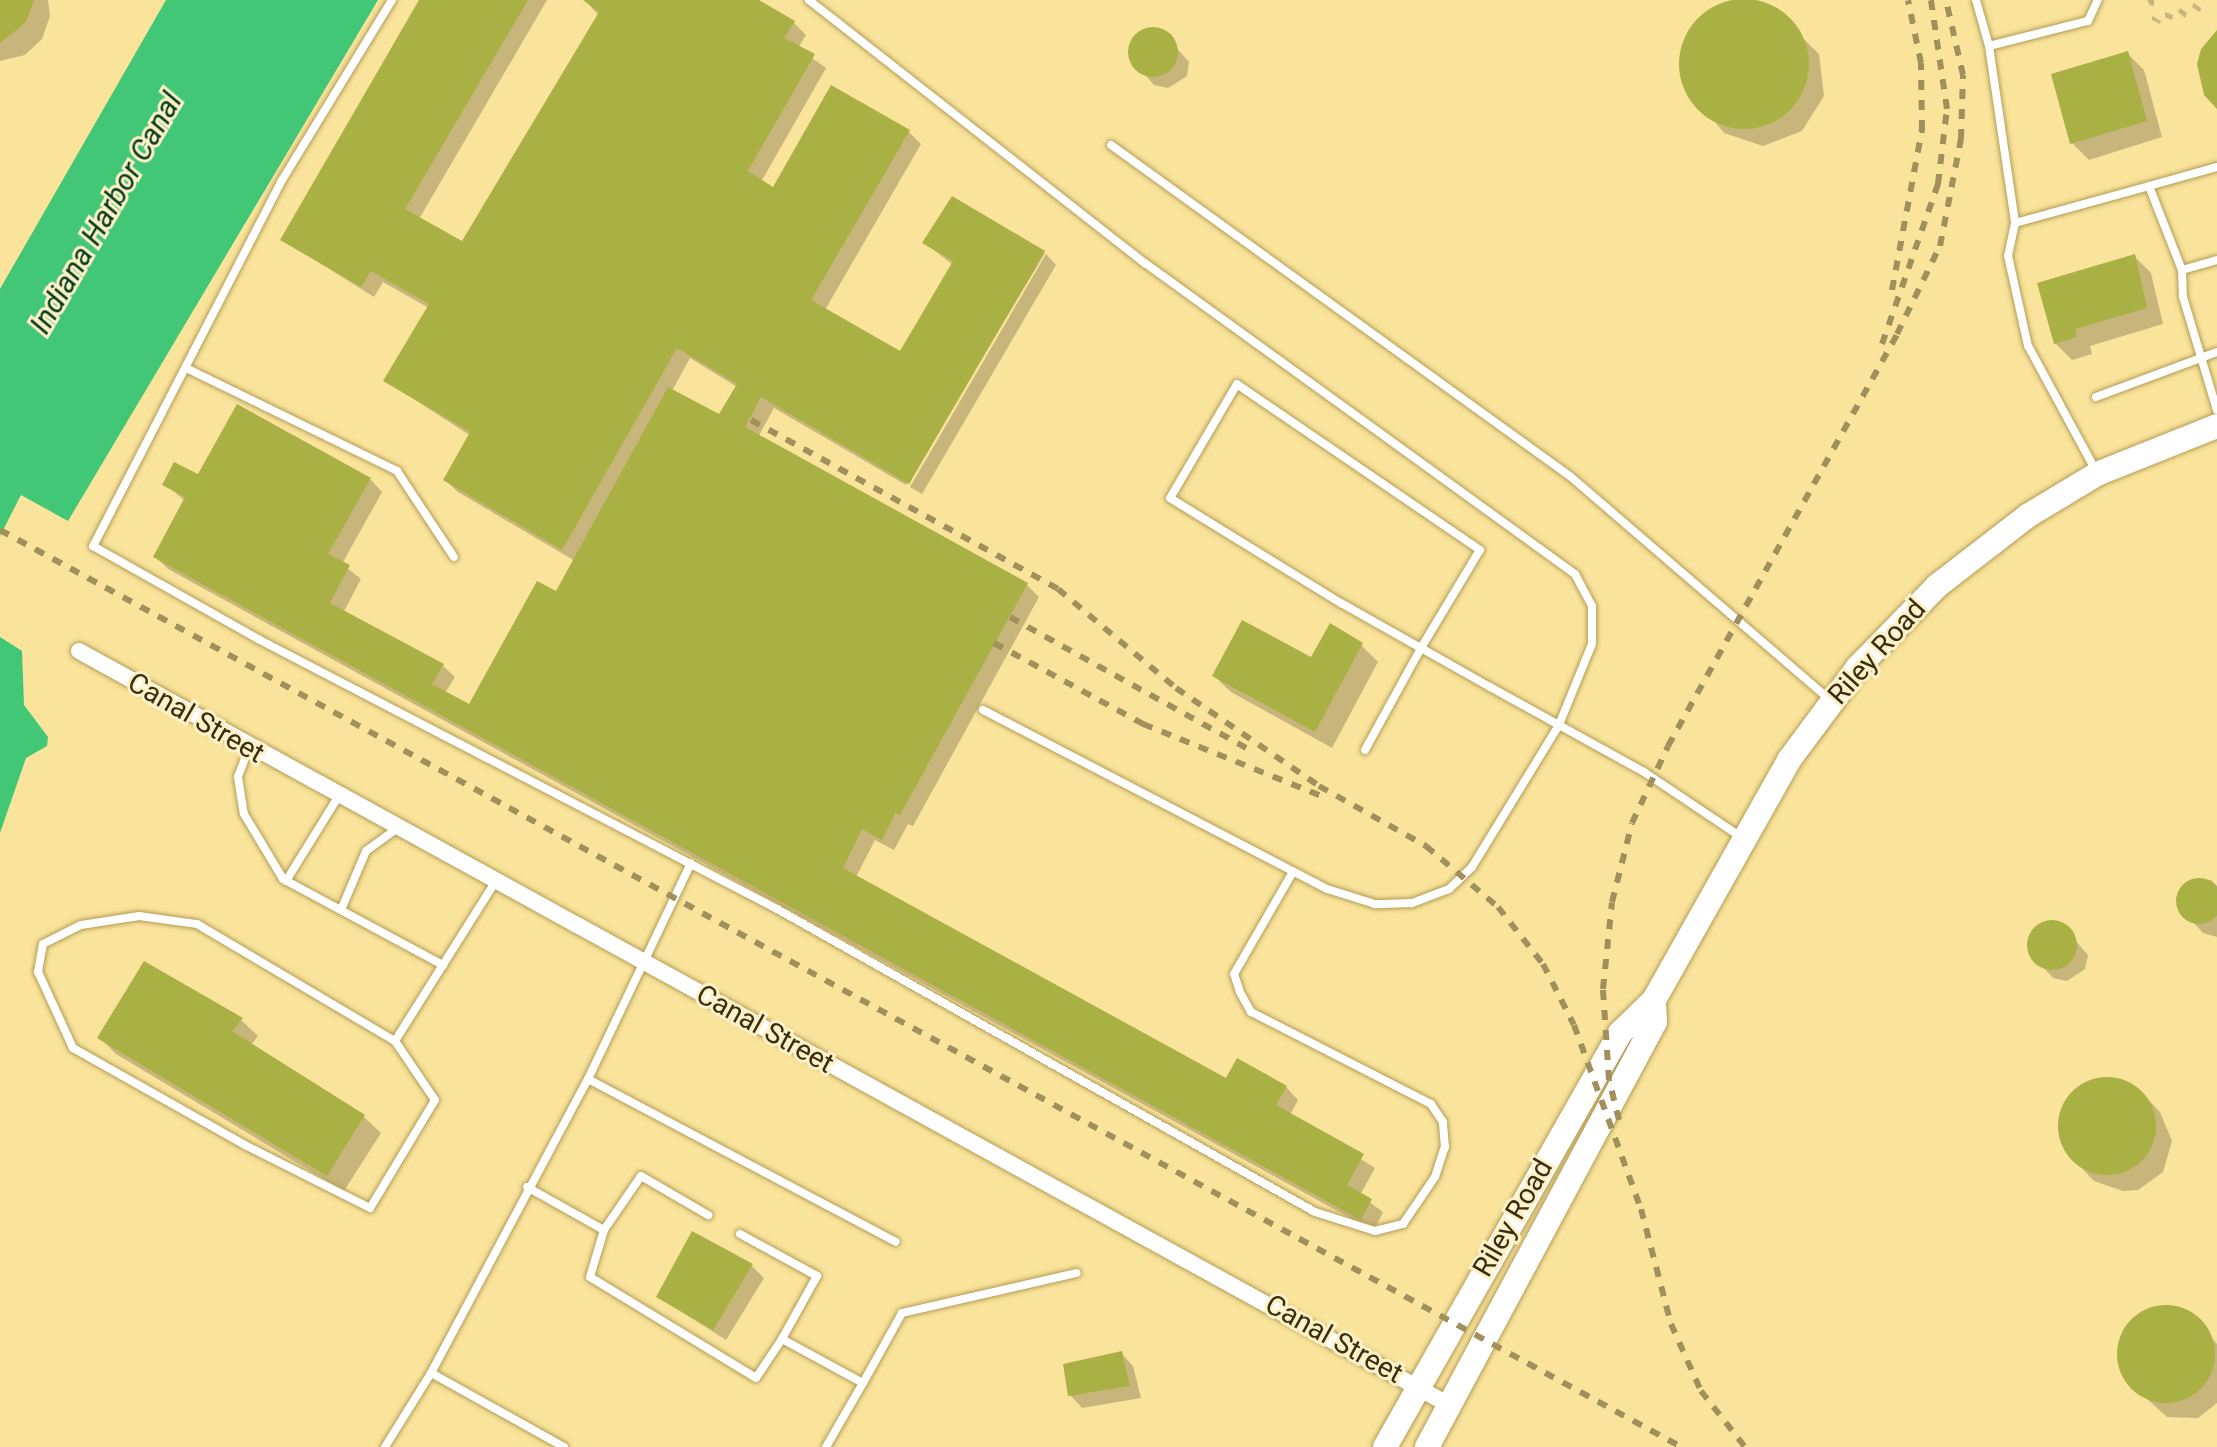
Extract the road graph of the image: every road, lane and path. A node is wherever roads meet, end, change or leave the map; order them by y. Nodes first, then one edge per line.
1 (392, 0) edge
2 (809, 0) edge
3 (1976, 0) edge
4 (2098, 0) edge
5 (1989, 46) junction
6 (1111, 145) dead end
7 (2217, 167) edge
8 (2149, 186) junction
9 (2015, 223) junction
10 (2217, 260) edge
11 (2182, 270) junction
12 (2217, 352) edge
13 (2201, 357) junction
14 (186, 368) junction
15 (2096, 397) dead end
16 (2217, 410) edge
17 (2217, 426) edge
18 (2097, 474) junction
19 (454, 557) dead end
20 (1421, 648) junction
21 (79, 651) dead end
22 (1832, 701) junction
23 (983, 710) dead end
24 (1559, 725) junction
25 (249, 748) junction
26 (1365, 750) dead end
27 (338, 797) junction
28 (396, 829) junction
29 (1745, 839) junction
30 (691, 863) junction
31 (1293, 872) junction
32 (286, 881) junction
33 (495, 882) junction
34 (341, 910) junction
35 (645, 964) junction
36 (443, 965) junction
37 (1654, 1000) junction
38 (395, 1041) junction
39 (588, 1079) junction
40 (527, 1187) junction
41 (708, 1215) dead end
42 (604, 1230) junction
43 (740, 1234) dead end
44 (896, 1242) dead end
45 (1076, 1273) dead end
46 (782, 1339) junction
47 (431, 1373) junction
48 (863, 1383) junction
49 (1419, 1385) junction
50 (1451, 1406) junction
51 (385, 1447) edge
52 (564, 1447) edge
53 (826, 1447) edge
54 (1385, 1447) edge
55 (1427, 1447) edge

1 - 14 lane
2 - 24 lane
3 - 5 lane
4 - 5 lane
5 - 9 lane
6 - 22 lane
7 - 8 lane
8 - 9 lane
8 - 11 lane
9 - 18 lane
10 - 11 lane
11 - 13 lane
12 - 13 lane
13 - 15 lane
13 - 16 lane
14 - 19 lane
14 - 30 lane
17 - 18 main road, Riley Road
18 - 22 main road, Riley Road
20 - 20 lane
20 - 24 lane
20 - 26 lane
21 - 25 street, Canal Street
22 - 29 main road, Riley Road
23 - 31 lane
24 - 29 lane
24 - 31 lane
25 - 27 street, Canal Street
25 - 32 lane
27 - 28 street, Canal Street
27 - 32 lane
28 - 33 street, Canal Street
28 - 34 lane
29 - 37 main road, Riley Road
30 - 31 lane
30 - 35 lane
32 - 34 lane
33 - 35 street, Canal Street
33 - 36 lane
34 - 36 lane
35 - 39 lane
35 - 49 street, Canal Street
36 - 38 lane
37 - 49 main road, Riley Road
37 - 50 main road, Riley Road
38 - 38 lane
39 - 40 lane
39 - 44 lane
40 - 42 lane
40 - 47 lane
41 - 42 lane
42 - 46 lane
43 - 46 lane
45 - 48 lane
46 - 48 lane
47 - 51 lane
47 - 52 lane
48 - 53 lane
49 - 50 street, Canal Street
49 - 54 main road, Riley Road
50 - 55 main road, Riley Road

